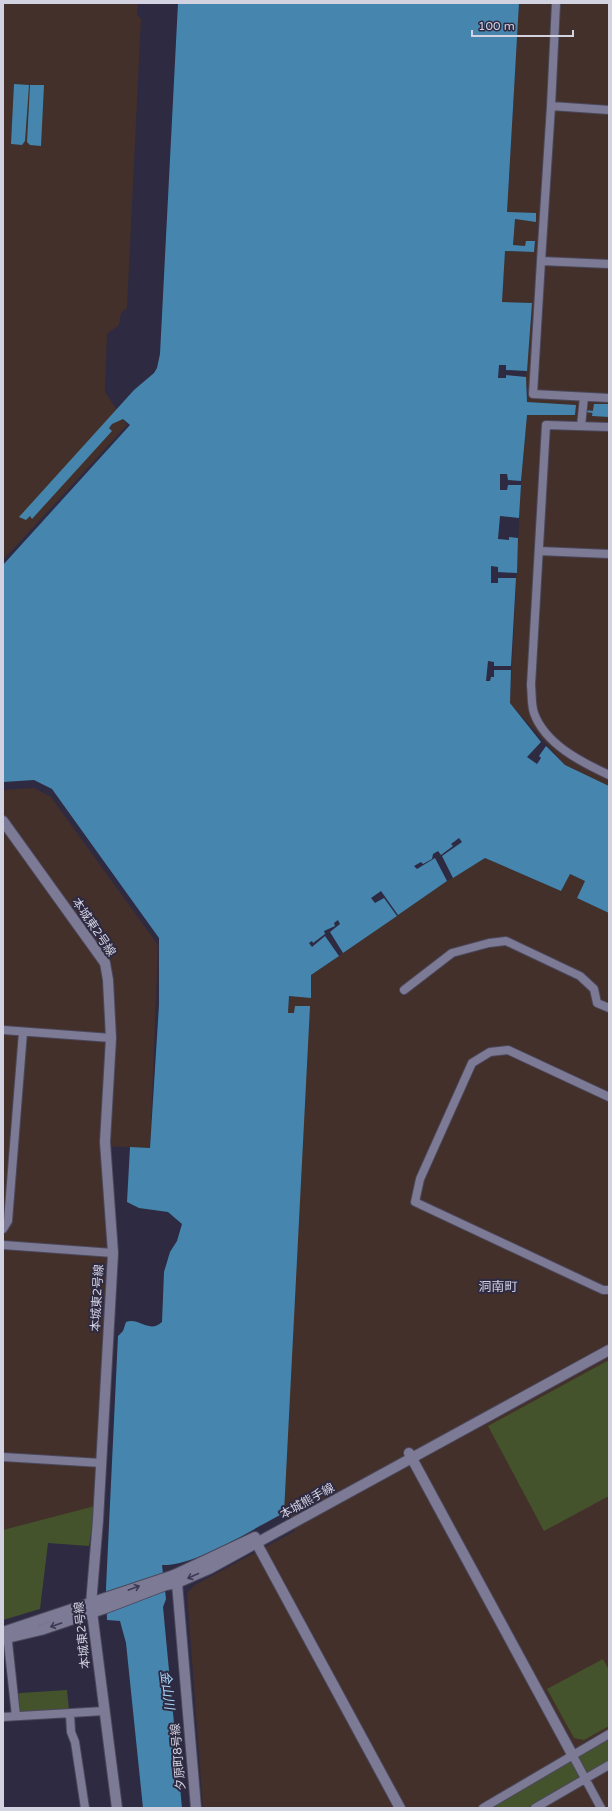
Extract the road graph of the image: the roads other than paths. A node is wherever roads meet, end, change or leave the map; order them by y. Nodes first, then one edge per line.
1 (556, 3) edge
2 (551, 106) junction
3 (609, 110) edge
4 (540, 261) junction
5 (609, 264) edge
6 (584, 397) junction
7 (609, 398) edge
8 (581, 426) junction
9 (609, 427) edge
10 (539, 552) junction
11 (609, 554) edge
12 (609, 775) edge
13 (3, 821) edge
14 (404, 990) dead end
15 (609, 1008) edge
16 (3, 1030) edge
17 (23, 1032) junction
18 (111, 1038) junction
19 (609, 1097) edge
20 (3, 1229) edge
21 (3, 1245) edge
22 (113, 1253) junction
23 (609, 1290) edge
24 (609, 1344) edge
25 (609, 1350) edge
26 (410, 1455) junction
27 (3, 1457) edge
28 (101, 1463) junction
29 (257, 1544) junction
30 (170, 1580) junction
31 (91, 1608) junction
32 (5, 1635) edge
33 (104, 1711) junction
34 (70, 1714) junction
35 (16, 1716) junction
36 (3, 1717) edge
37 (609, 1734) edge
38 (573, 1756) junction
39 (609, 1765) edge
40 (586, 1779) junction
41 (85, 1808) edge
42 (118, 1808) edge
43 (196, 1808) edge
44 (400, 1808) edge
45 (483, 1808) edge
46 (535, 1808) edge
47 (601, 1808) edge

1 - 2 street
2 - 3 street
2 - 4 street
4 - 5 street
4 - 6 street
6 - 7 street
6 - 8 street
8 - 9 street
8 - 10 street
10 - 11 street
10 - 12 street
13 - 18 street, 本城東2号線
14 - 15 street
16 - 17 street
17 - 18 street
17 - 20 street
18 - 22 street, 本城東2号線
19 - 23 street
21 - 22 street
22 - 28 street, 本城東2号線
24 - 26 street, 本城熊手線
25 - 26 street, 本城熊手線
26 - 29 street, 本城熊手線
26 - 30 street, 本城熊手線
26 - 38 street
27 - 28 street
28 - 31 street, 本城東2号線
29 -> 30 street, 本城熊手線
29 - 44 street
30 - 31 street, 本城熊手線
30 - 43 street, 夕原町8号線
31 - 32 street, 本城熊手線
31 - 33 street, 本城東2号線
32 - 35 street
33 - 34 street
33 - 42 street, 本城東2号線
34 - 35 street
34 - 41 street
35 - 36 street
37 - 38 street
38 - 40 street
38 - 45 street
39 - 40 street
40 - 46 street
40 - 47 street

